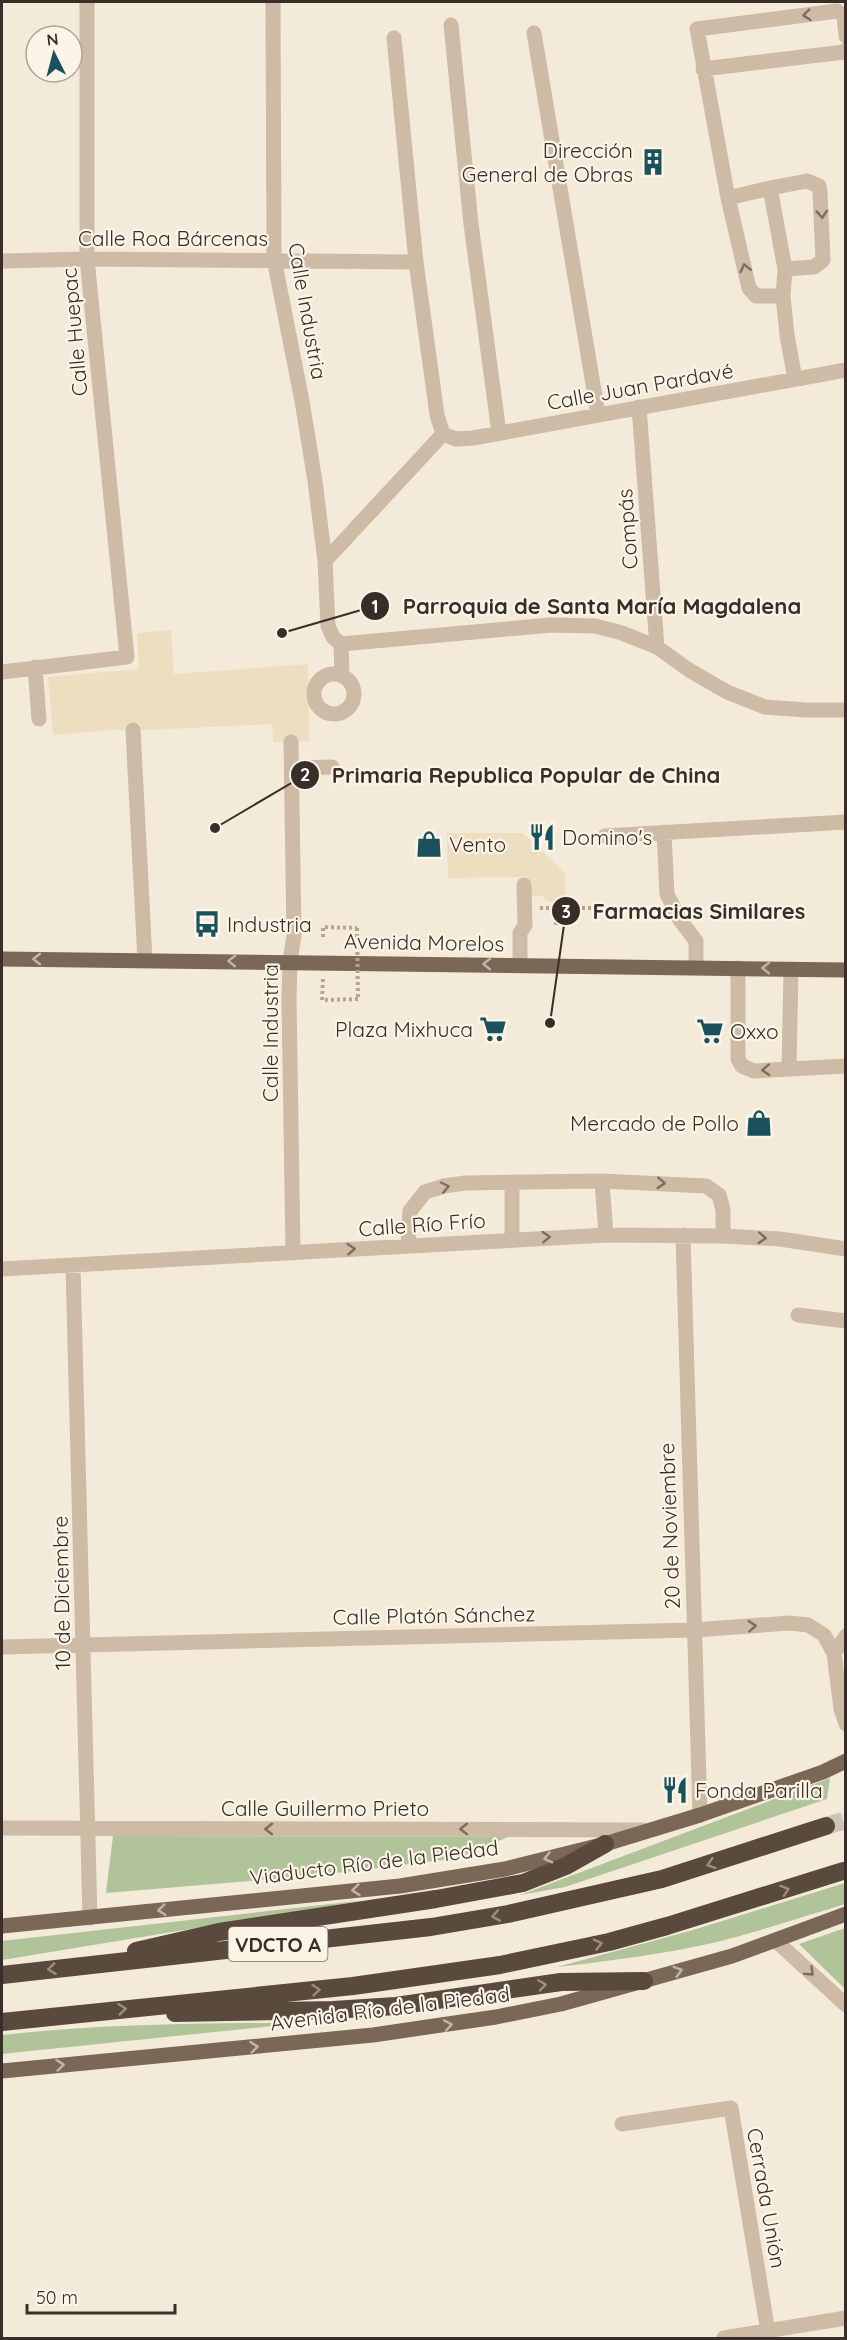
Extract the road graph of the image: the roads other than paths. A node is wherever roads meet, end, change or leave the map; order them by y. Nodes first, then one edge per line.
1 (87, 2) edge
2 (273, 2) edge
3 (451, 25) dead end
4 (534, 33) dead end
5 (846, 36) edge
6 (394, 38) dead end
7 (846, 50) edge
8 (703, 69) junction
9 (770, 188) junction
10 (728, 198) junction
11 (87, 259) junction
12 (274, 259) junction
13 (2, 261) edge
14 (416, 262) junction
15 (785, 269) junction
16 (783, 296) junction
17 (846, 370) edge
18 (795, 379) junction
19 (639, 407) junction
20 (598, 414) junction
21 (499, 433) junction
22 (443, 434) junction
23 (325, 561) junction
24 (342, 644) junction
25 (657, 647) junction
26 (35, 667) junction
27 (2, 672) edge
28 (342, 676) junction
29 (846, 710) edge
30 (39, 719) dead end
31 (133, 730) dead end
32 (291, 742) dead end
33 (332, 767) dead end
34 (292, 768) junction
35 (846, 822) edge
36 (664, 832) junction
37 (605, 836) dead end
38 (519, 885) dead end
39 (2, 958) edge
40 (145, 960) junction
41 (290, 961) junction
42 (520, 964) junction
43 (696, 967) junction
44 (738, 968) junction
45 (791, 969) junction
46 (846, 970) edge
47 (846, 1066) edge
48 (789, 1069) junction
49 (602, 1180) junction
50 (512, 1183) junction
51 (606, 1234) junction
52 (683, 1235) junction
53 (723, 1236) junction
54 (512, 1239) junction
55 (408, 1246) junction
56 (846, 1249) edge
57 (293, 1253) junction
58 (73, 1266) junction
59 (2, 1269) edge
60 (798, 1315) dead end
61 (846, 1321) edge
62 (693, 1630) junction
63 (846, 1636) edge
64 (83, 1645) junction
65 (2, 1647) edge
66 (834, 1653) junction
67 (846, 1724) edge
68 (846, 1761) edge
69 (700, 1815) junction
70 (826, 1826) tunnel mouth
71 (2, 1828) edge
72 (87, 1828) junction
73 (648, 1830) junction
74 (605, 1844) junction
75 (843, 1871) dead end
76 (846, 1914) edge
77 (90, 1918) junction
78 (2, 1926) edge
79 (775, 1940) junction
80 (82, 1966) junction
81 (2, 1975) edge
82 (644, 1981) junction
83 (846, 2005) edge
84 (150, 2006) junction
85 (2, 2022) edge
86 (2, 2071) edge
87 (622, 2124) dead end
88 (846, 2318) edge
89 (768, 2332) junction
90 (724, 2338) edge

1 - 11 street, Calle Huepac
2 - 12 street, Calle Industria
3 - 21 street
4 - 20 street
5 -> 8 street
6 - 14 street
7 - 8 street
8 - 10 street
9 - 10 street
9 - 15 street
9 -> 15 street
16 -> 10 street
11 - 12 street, Calle Roa Bárcenas
11 - 13 street, Calle Roa Bárcenas
11 - 26 street, Calle Huepac
12 - 14 street, Calle Roa Bárcenas
12 - 23 street, Calle Industria
14 - 22 street
15 - 16 street
16 - 18 street
17 - 18 street, Calle Juan Pardavé
18 - 19 street, Calle Juan Pardavé
19 - 20 street, Calle Juan Pardavé
19 - 25 street, Compás
20 - 21 street, Calle Juan Pardavé
21 - 22 street, Calle Juan Pardavé
22 - 23 street
23 - 24 street, Calle Industria
24 - 25 street
24 - 28 street
25 - 29 street
26 - 27 street
26 - 30 street
28 - 28 street
31 - 40 street
32 - 34 street, Calle Industria
33 - 34 street
34 - 41 street, Calle Industria
35 - 36 street
36 - 37 street
36 - 43 street
38 - 42 street
40 -> 39 main road, Avenida Morelos
41 -> 40 main road, Avenida Morelos
42 -> 41 main road, Avenida Morelos
41 - 57 street, Calle Industria
42 - 43 main road, Avenida Morelos
43 - 44 main road, Avenida Morelos
45 -> 44 main road, Avenida Morelos
48 -> 44 street
45 - 46 main road, Avenida Morelos
45 - 48 street
47 - 48 street
49 - 50 street
49 - 51 street
49 -> 53 street
50 - 54 street
55 -> 50 street
51 - 52 street, Calle Río Frío
54 -> 51 street, Calle Río Frío
52 - 53 street, Calle Río Frío
52 - 62 street, 20 de Noviembre
53 -> 56 street, Calle Río Frío
54 - 55 street, Calle Río Frío
57 -> 55 street, Calle Río Frío
57 - 58 street, Calle Río Frío
58 - 59 street, Calle Río Frío
58 - 64 street, 10 de Diciembre
60 - 61 street
62 - 64 street, Calle Platón Sánchez
62 -> 66 street, Calle Platón Sánchez
62 - 69 street, 20 de Noviembre
63 - 66 street
64 - 65 street, Calle Platón Sánchez
64 - 72 street, 10 de Diciembre
66 - 67 street
68 - 69 main road, Viaducto Río de la Piedad
69 - 73 main road, Viaducto Río de la Piedad
70 -> 80 highway, VDCTO A
71 - 72 street, Calle Guillermo Prieto
73 -> 72 street, Calle Guillermo Prieto
72 - 77 street, 10 de Diciembre
73 - 74 main road, Viaducto Río de la Piedad
74 -> 77 main road, Viaducto Río de la Piedad
74 - 80 highway
84 -> 75 highway, VDCTO A
76 - 79 main road
77 - 78 main road, Viaducto Río de la Piedad
82 -> 79 main road, Avenida Río de la Piedad
79 -> 83 street
80 -> 81 highway, VDCTO A
84 -> 82 highway
86 -> 82 main road, Avenida Río de la Piedad
85 -> 84 highway, VDCTO A
87 - 89 street, Cerrada Unión
88 - 89 street
89 - 90 street

